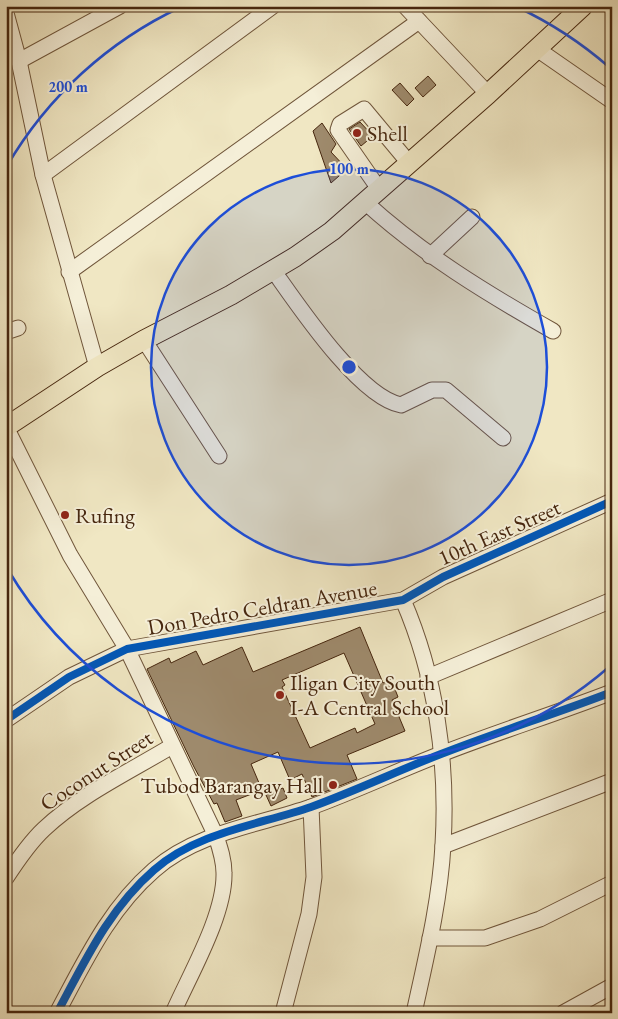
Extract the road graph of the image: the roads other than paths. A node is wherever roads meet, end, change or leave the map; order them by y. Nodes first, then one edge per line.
1 (120, 6) edge
2 (273, 6) edge
3 (405, 6) edge
4 (583, 6) edge
5 (6, 13) edge
6 (419, 21) junction
7 (536, 49) junction
8 (19, 61) junction
9 (488, 94) junction
10 (612, 101) edge
11 (409, 163) junction
12 (43, 175) junction
13 (379, 190) junction
14 (365, 202) junction
15 (472, 217) dead end
16 (430, 256) junction
17 (273, 270) junction
18 (69, 272) junction
19 (553, 331) dead end
20 (144, 340) junction
21 (97, 367) junction
22 (6, 427) edge
23 (503, 438) dead end
24 (219, 456) dead end
25 (611, 503) edge
26 (402, 600) junction
27 (612, 600) edge
28 (127, 649) junction
29 (428, 677) junction
30 (612, 692) edge
31 (6, 720) edge
32 (172, 746) junction
33 (443, 754) junction
34 (612, 781) edge
35 (311, 807) junction
36 (216, 836) junction
37 (443, 846) junction
38 (6, 878) edge
39 (612, 883) edge
40 (430, 938) junction
41 (612, 986) edge
42 (57, 1013) edge
43 (173, 1013) edge
44 (283, 1013) edge
45 (414, 1013) edge
46 (563, 1013) edge

1 - 8 street
2 - 12 street
3 - 6 street
4 - 7 main road
5 - 8 street
6 - 9 street
6 - 18 street
7 - 9 main road
7 - 10 street
8 - 12 street
9 - 11 main road
11 - 13 main road
11 - 13 street
12 - 18 street
13 - 14 main road
14 - 16 street
14 - 17 main road
15 - 16 street
16 - 19 street
17 - 20 main road
17 - 23 street
18 - 21 street
20 - 21 main road
20 - 24 street
21 - 22 main road
22 - 28 street, Don Pedro Celdran Avenue
25 - 26 street, 10th East Street
26 - 28 street, Don Pedro Celdran Avenue
26 - 29 street, Don Pedro Celdran Avenue
27 - 29 street
28 - 31 street
28 - 32 street
29 - 33 street, Don Pedro Celdran Avenue
30 - 33 street
32 - 36 street
32 - 38 street, Coconut Street
33 - 35 street
33 - 37 street, Don Pedro Celdran Avenue
34 - 37 street
35 - 36 street
35 - 44 street
36 - 42 street
36 - 43 street
37 - 40 street, Don Pedro Celdran Avenue
39 - 40 street
40 - 45 street, Don Pedro Celdran Avenue
41 - 46 street

